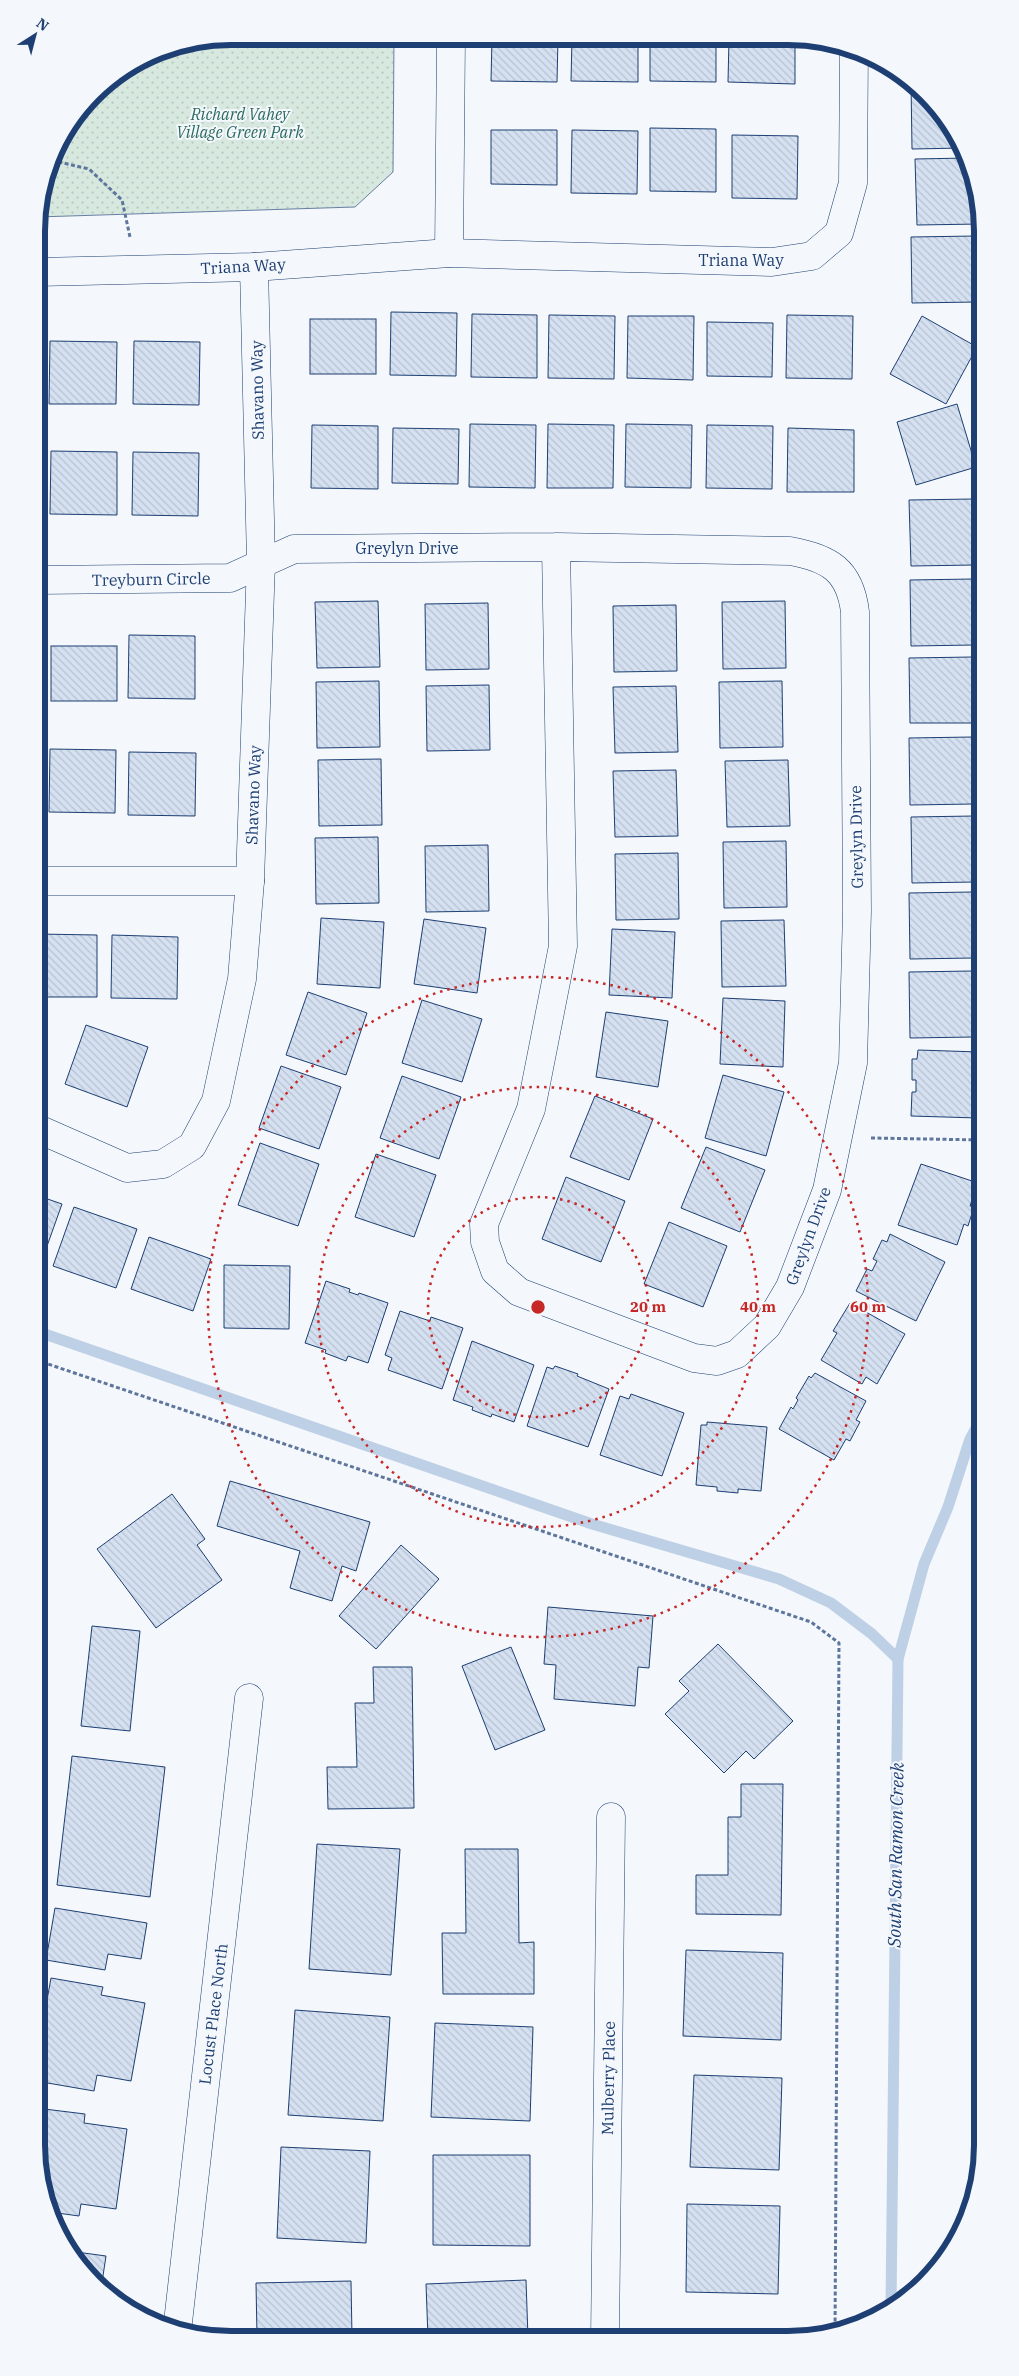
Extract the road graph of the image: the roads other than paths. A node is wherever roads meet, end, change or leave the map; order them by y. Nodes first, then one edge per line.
1 (451, 45) edge
2 (854, 57) edge
3 (449, 253) junction
4 (254, 267) junction
5 (45, 272) edge
6 (556, 547) junction
7 (261, 562) junction
8 (45, 580) edge
9 (45, 881) edge
10 (250, 881) junction
11 (45, 1132) edge
12 (249, 1698) dead end
13 (611, 1817) dead end
14 (178, 2323) edge
15 (605, 2331) edge

1 - 3 street
2 - 3 street, Triana Way
3 - 4 street, Triana Way
4 - 5 street, Triana Way
4 - 7 street, Shavano Way
6 - 6 street, Greylyn Drive
6 - 7 street, Greylyn Drive
7 - 8 street, Treyburn Circle
7 - 10 street, Shavano Way
9 - 10 street
10 - 11 street, Shavano Way
12 - 14 street, Locust Place North
13 - 15 street, Mulberry Place

